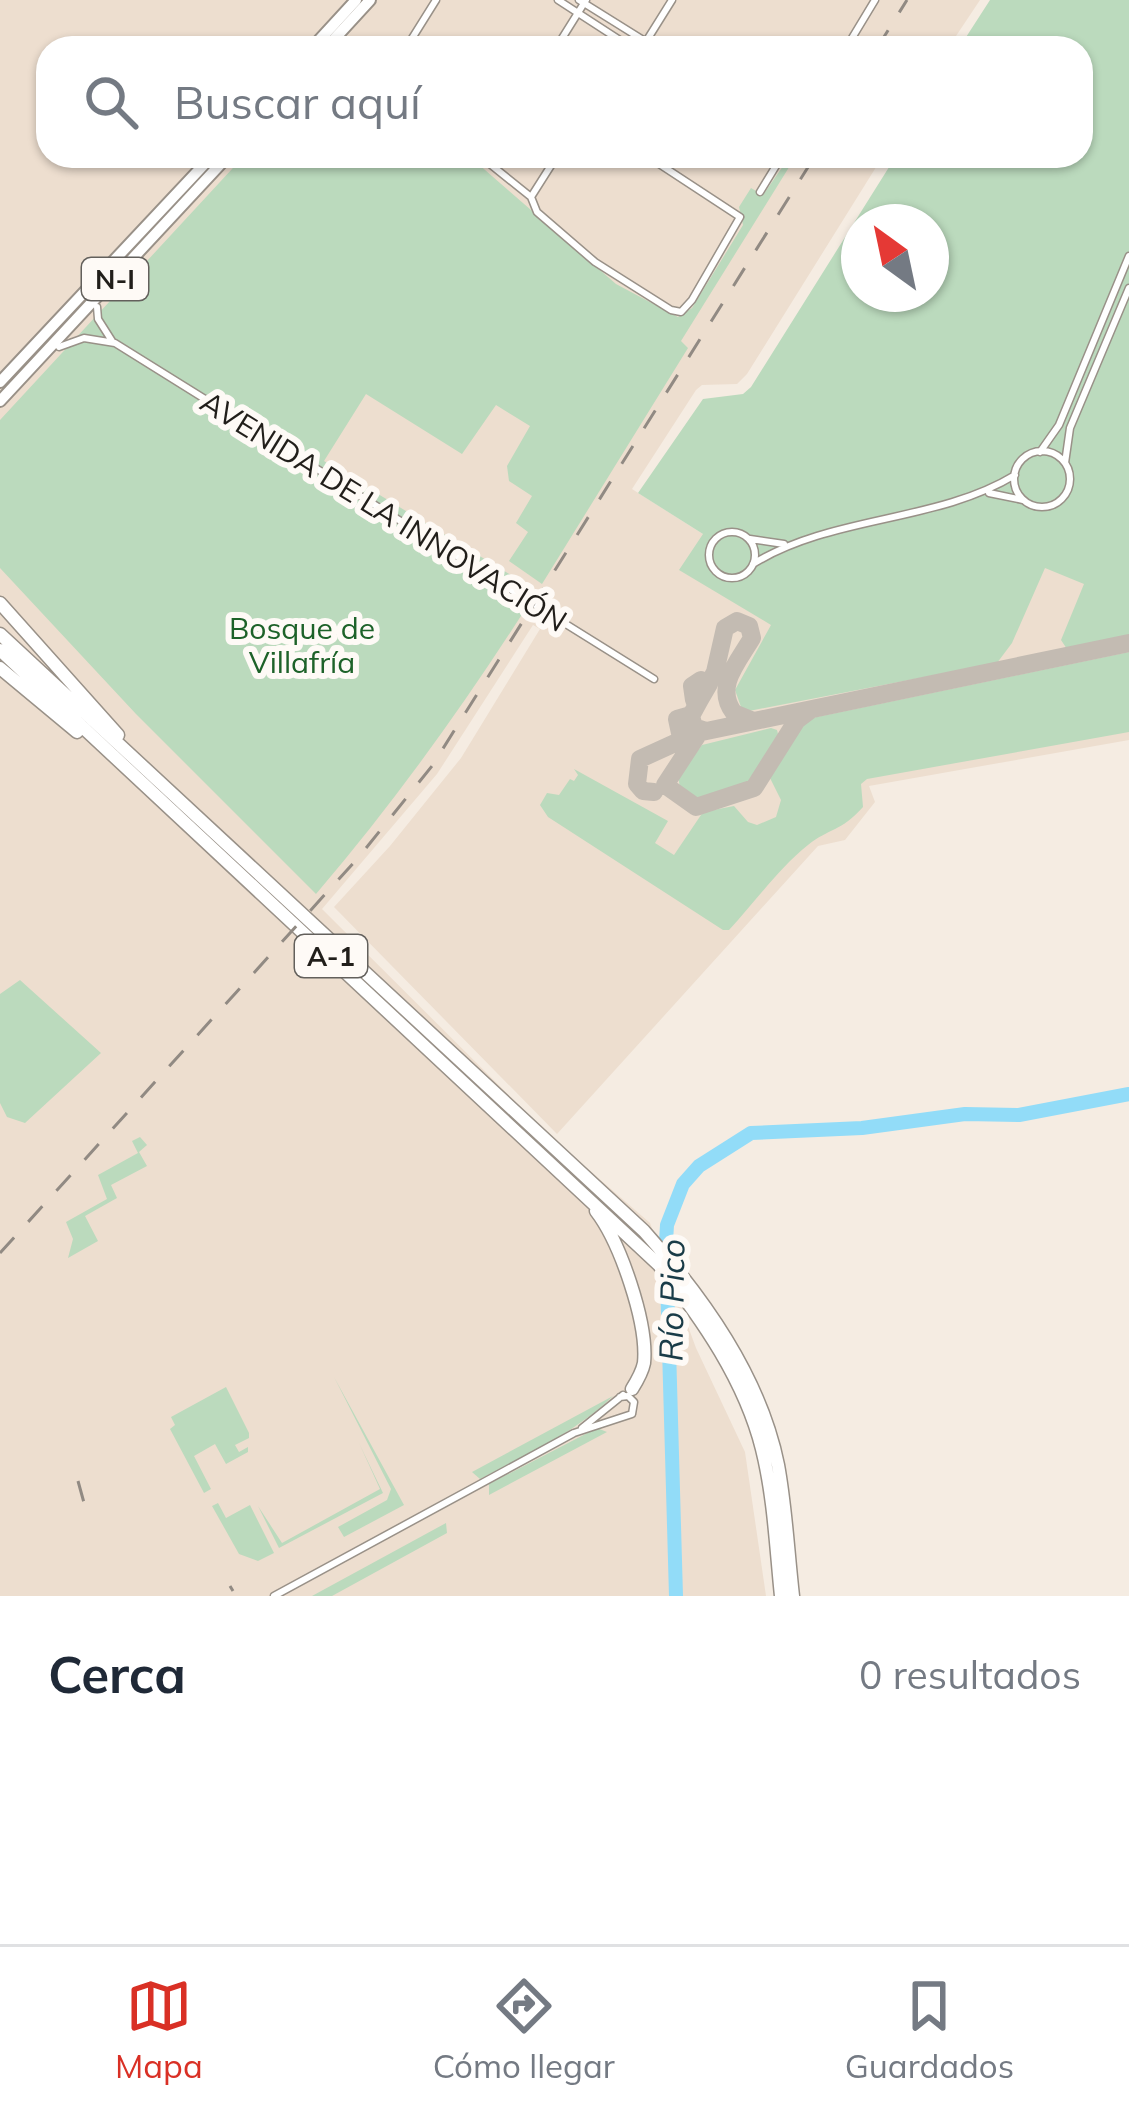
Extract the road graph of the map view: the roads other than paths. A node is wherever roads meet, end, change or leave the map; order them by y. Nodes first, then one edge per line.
1 (356, 0) edge
2 (370, 0) edge
3 (436, 0) edge
4 (559, 0) edge
5 (672, 0) edge
6 (874, 0) edge
7 (583, 1) edge
8 (577, 14) junction
9 (323, 36) edge
10 (337, 36) edge
11 (414, 36) edge
12 (563, 36) edge
13 (613, 36) edge
14 (632, 36) edge
15 (650, 36) edge
16 (853, 36) edge
17 (201, 168) edge
18 (217, 168) edge
19 (497, 168) edge
20 (549, 168) edge
21 (665, 168) edge
22 (775, 168) edge
23 (760, 192) dead end
24 (531, 197) junction
25 (1129, 256) edge
26 (1129, 288) edge
27 (97, 307) dead end
28 (115, 344) junction
29 (59, 347) dead end
30 (0, 382) edge
31 (0, 401) edge
32 (1040, 452) junction
33 (1065, 463) junction
34 (1015, 475) junction
35 (985, 493) junction
36 (1023, 500) junction
37 (748, 538) junction
38 (788, 544) junction
39 (753, 564) junction
40 (0, 603) edge
41 (0, 634) edge
42 (0, 650) edge
43 (0, 668) edge
44 (654, 679) dead end
45 (194, 814) junction
46 (197, 832) junction
47 (475, 1090) junction
48 (626, 1393) junction
49 (574, 1433) junction
50 (274, 1596) edge
51 (782, 1596) edge
52 (793, 1596) edge

1 - 9 highway
2 - 10 highway
3 - 11 street
4 - 8 street
5 - 15 street
6 - 16 street
7 - 8 street
7 - 14 street
8 - 12 street
8 - 13 street
17 - 30 highway, N-I
18 - 31 highway, N-I
19 - 24 street
20 - 24 street
21 - 24 street
22 - 23 street
25 - 32 street
26 - 33 street
27 - 28 street
28 - 29 street
28 - 44 street, AVENIDA DE LA INNOVACIÓN
32 - 33 street
32 - 34 street
33 - 36 street
34 - 35 street
34 - 36 street
35 - 36 street
35 - 38 street
37 - 38 street
37 - 39 street
37 - 39 street
38 - 39 street
40 - 45 highway, A-1
41 - 45 highway, A-1
42 - 46 highway, A-1
43 - 46 highway
45 - 52 highway, A-1
46 - 47 highway, A-1
47 - 48 highway
47 - 51 highway, A-1
48 - 49 street
48 - 49 street
49 - 50 street

